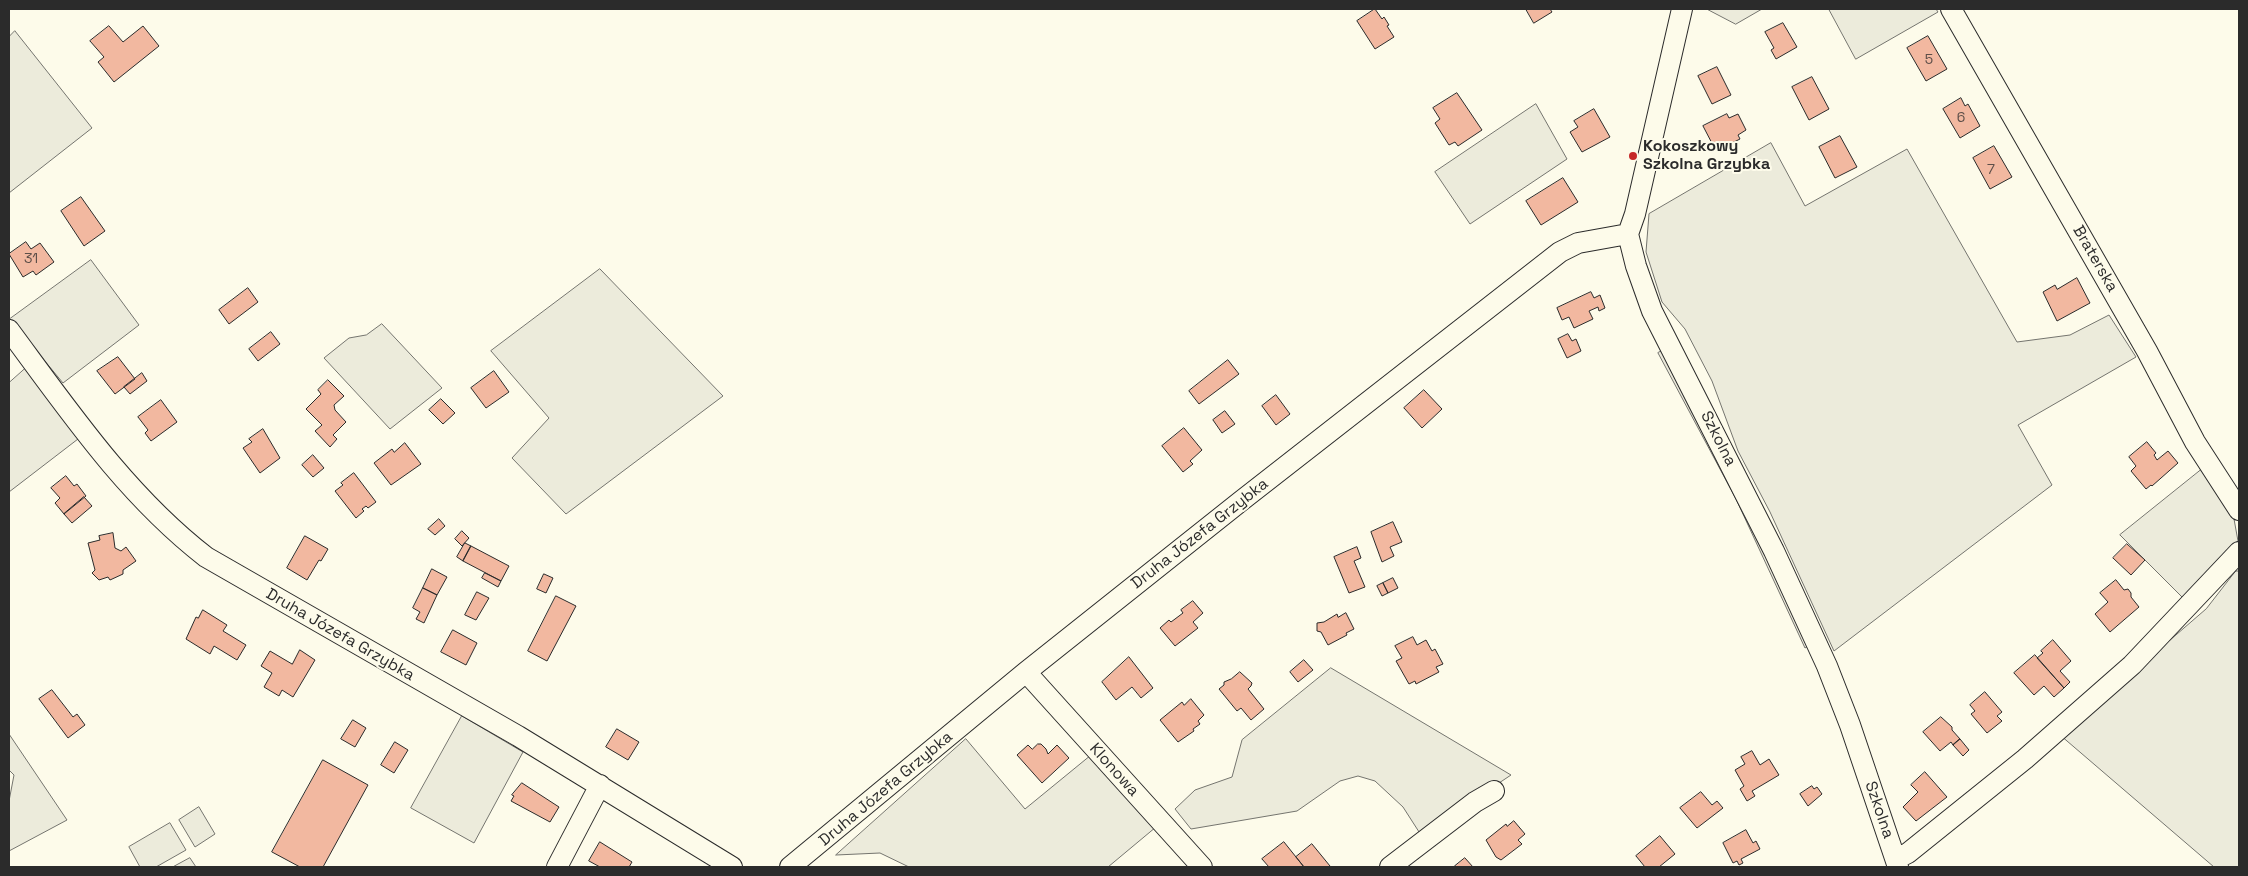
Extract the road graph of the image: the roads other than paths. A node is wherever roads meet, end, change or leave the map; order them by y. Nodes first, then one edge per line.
1 (1682, 9) edge
2 (1951, 9) edge
3 (1628, 234) junction
4 (9, 330) edge
5 (2239, 510) edge
6 (2239, 552) edge
7 (1026, 672) junction
8 (600, 785) junction
9 (1494, 791) dead end
10 (1897, 863) edge
11 (557, 867) edge
12 (732, 867) edge
13 (790, 867) edge
14 (1202, 867) edge
15 (1390, 867) edge

1 - 3 street
2 - 5 street, Braterska
3 - 7 street, Druha Józefa Grzybka
3 - 10 street, Szkolna
4 - 8 street, Druha Józefa Grzybka
6 - 10 street, Szkolna
7 - 13 street, Druha Józefa Grzybka
7 - 14 street, Klonowa
8 - 11 street
8 - 12 street, Druha Józefa Grzybka
9 - 15 street

